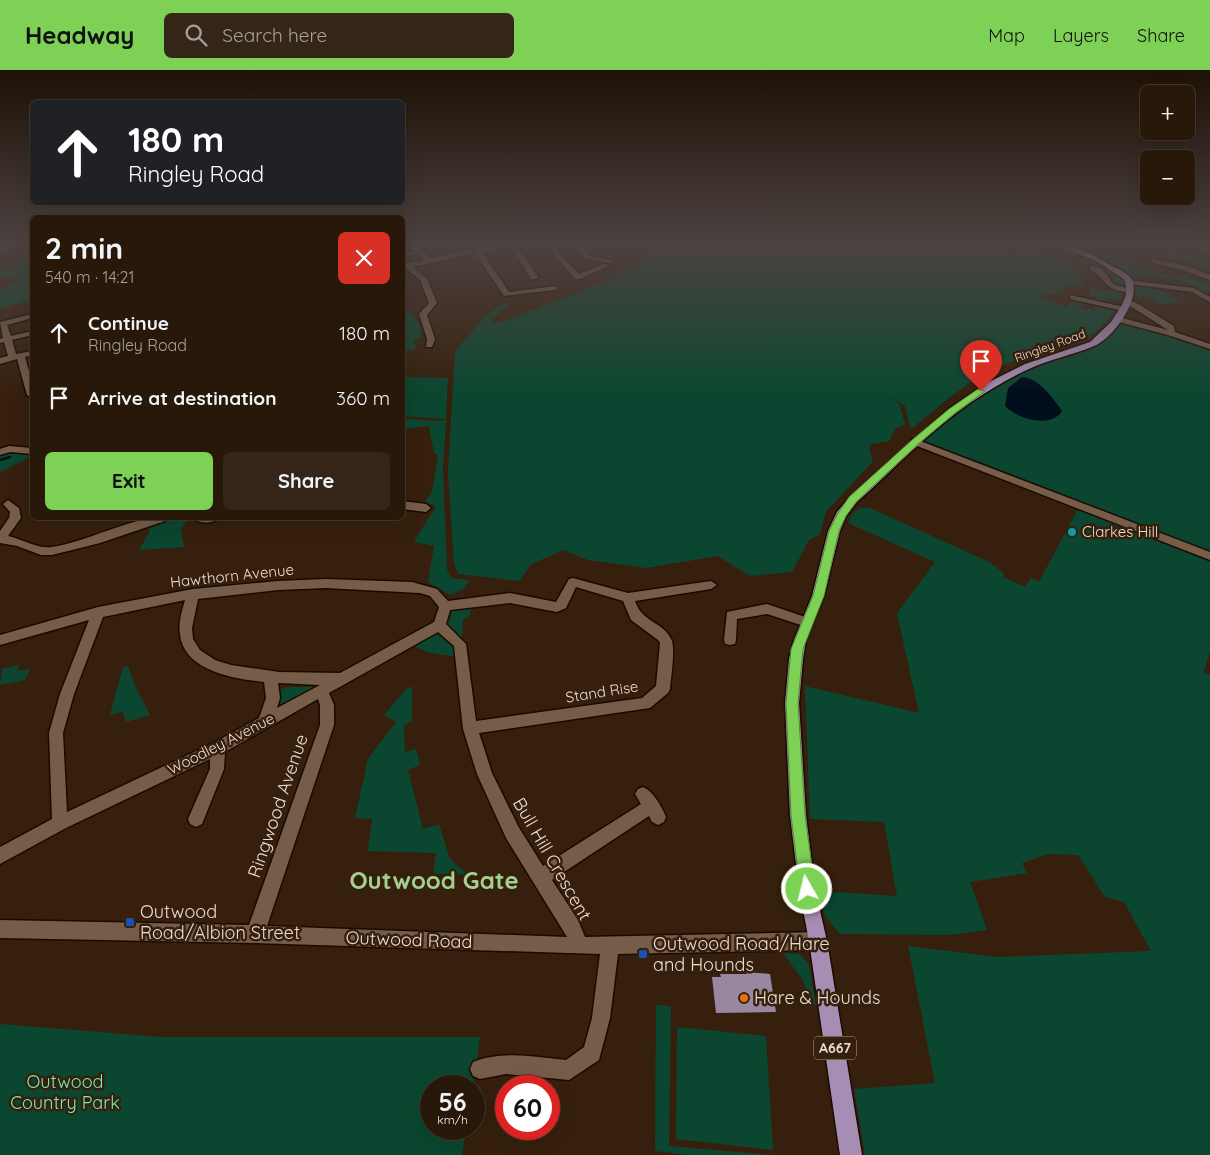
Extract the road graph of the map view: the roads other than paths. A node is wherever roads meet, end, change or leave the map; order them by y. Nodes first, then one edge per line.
1 (429, 295) edge
2 (1129, 295) edge
3 (1073, 297) dead end
4 (1125, 306) junction
5 (30, 317) edge
6 (1118, 318) junction
7 (2, 324) edge
8 (1172, 333) junction
9 (30, 334) edge
10 (4, 340) edge
11 (429, 344) dead end
12 (1210, 347) edge
13 (30, 354) edge
14 (17, 357) junction
15 (0, 361) edge
16 (30, 390) edge
17 (915, 442) junction
18 (30, 451) edge
19 (0, 452) edge
20 (14, 505) dead end
21 (405, 505) edge
22 (426, 508) dead end
23 (155, 520) edge
24 (0, 539) edge
25 (1210, 556) edge
26 (707, 587) dead end
27 (193, 594) junction
28 (628, 598) junction
29 (445, 606) junction
30 (98, 612) junction
31 (807, 622) junction
32 (439, 625) junction
33 (0, 640) edge
34 (730, 640) dead end
35 (270, 678) junction
36 (340, 679) junction
37 (321, 690) junction
38 (265, 722) junction
39 (470, 729) junction
40 (218, 748) junction
41 (651, 806) dead end
42 (196, 818) dead end
43 (60, 823) junction
44 (0, 856) edge
45 (542, 877) junction
46 (0, 929) edge
47 (255, 934) junction
48 (818, 941) junction
49 (610, 944) junction
50 (576, 946) junction
51 (480, 1069) dead end
52 (851, 1155) edge

1 - 11 street
2 - 4 main road, Ringley Road / A667
3 - 4 street
4 - 6 main road, Ringley Road / A667
4 - 8 street
5 - 7 street
6 - 8 street
6 - 17 main road, Ringley Road / A667
7 - 10 street
8 - 12 street
9 - 10 street
10 - 14 street
13 - 14 street
14 - 15 street
14 - 16 street
17 - 25 street
17 - 31 main road, Ringley Road / A667
18 - 19 street
20 - 24 street
21 - 22 street
23 - 24 street
26 - 28 street
27 - 29 street, Hawthorn Avenue
27 - 30 street, Hawthorn Avenue
27 - 35 street
28 - 29 street
28 - 39 street, Stand Rise
29 - 32 street
30 - 33 street, Hawthorn Avenue
30 - 43 street
31 - 34 street
31 - 48 main road, A667
32 - 36 street, Woodley Avenue
32 - 39 street, Bull Hill Crescent
35 - 36 street
35 - 38 street
36 - 37 street, Woodley Avenue
37 - 38 street, Woodley Avenue
37 - 47 street, Ringwood Avenue
38 - 40 street, Woodley Avenue
39 - 45 street, Bull Hill Crescent
40 - 42 street
40 - 43 street, Woodley Avenue
41 - 45 street
43 - 44 street, Woodley Avenue
45 - 50 street, Bull Hill Crescent
46 - 47 street, Outwood Road
47 - 50 street, Outwood Road
48 - 49 street, Outwood Road
48 - 52 main road, A667
49 - 50 street, Outwood Road
49 - 51 street

